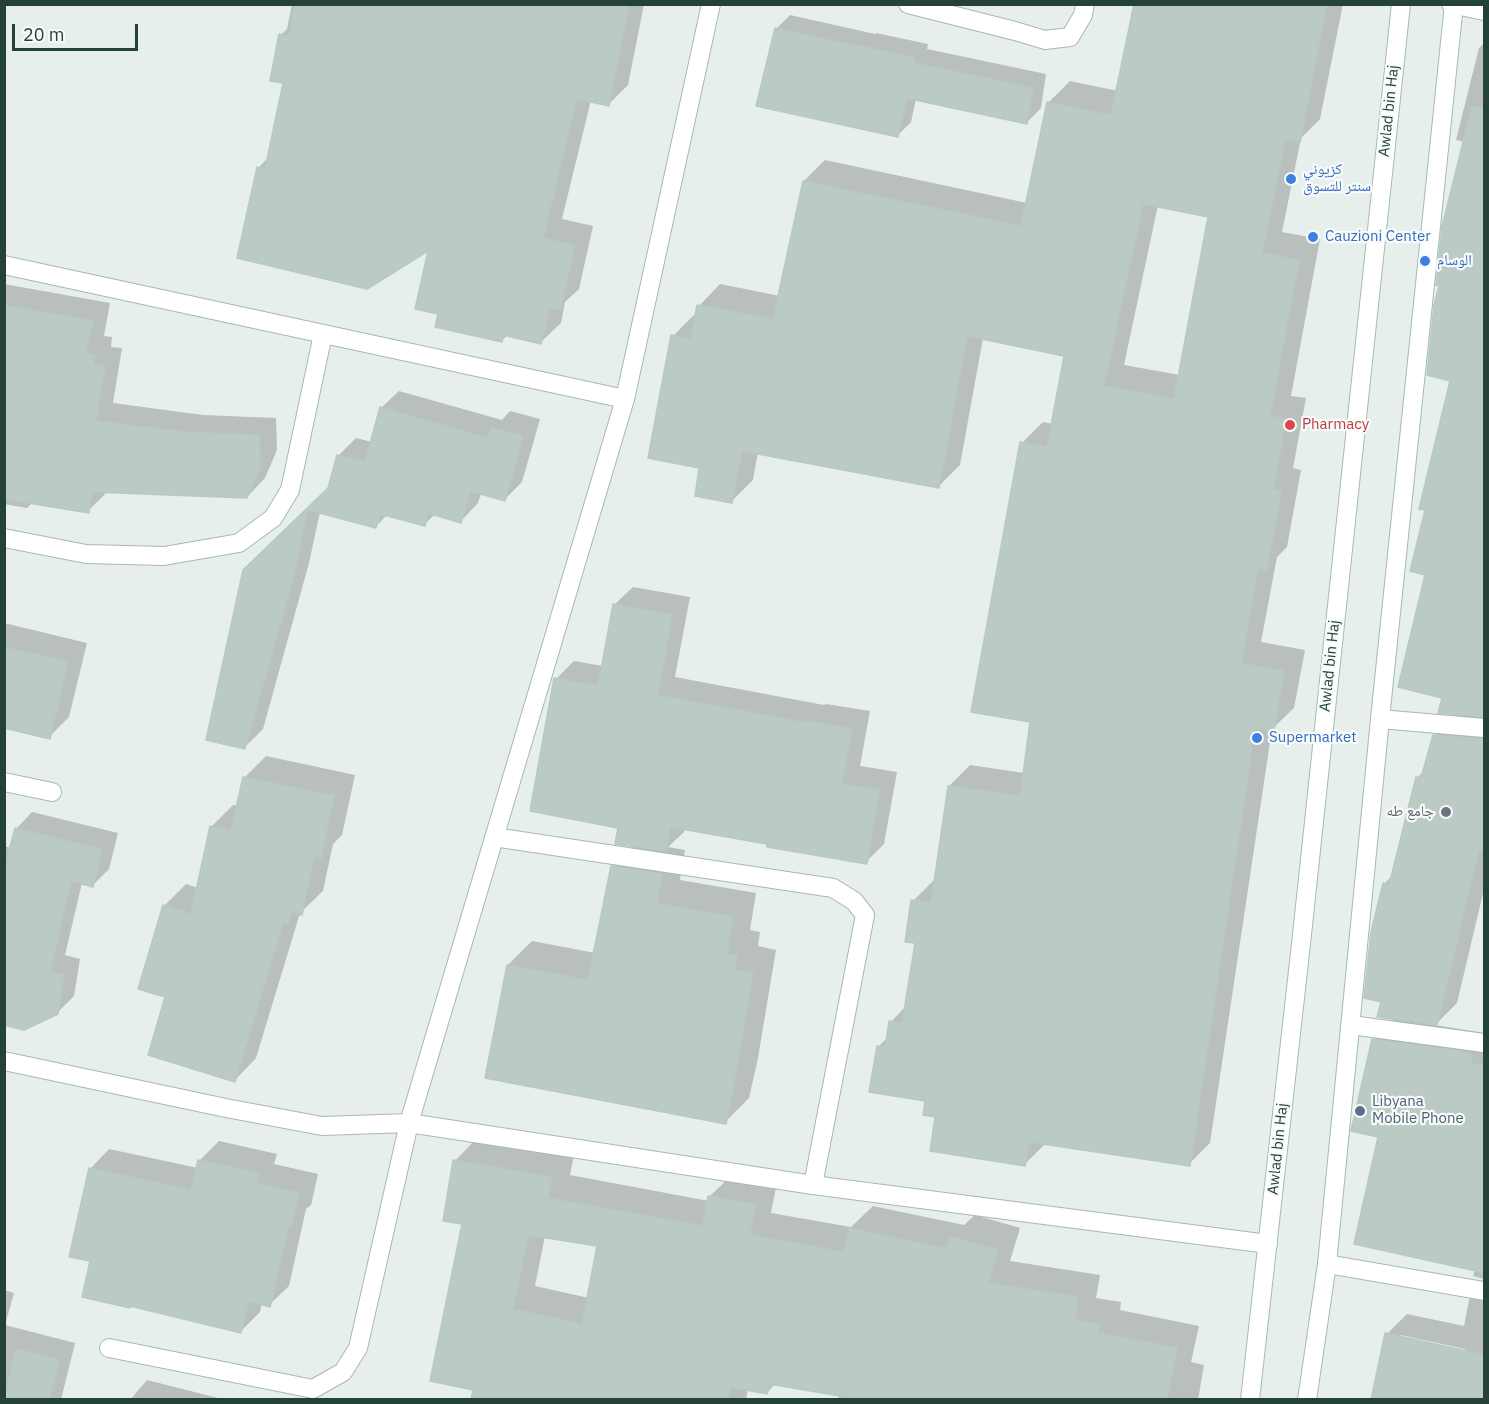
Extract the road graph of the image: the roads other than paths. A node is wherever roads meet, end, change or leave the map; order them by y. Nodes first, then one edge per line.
1 (711, 4) edge
2 (908, 4) edge
3 (1085, 4) edge
4 (1401, 4) edge
5 (1453, 5) edge
6 (1485, 11) edge
7 (4, 265) edge
8 (322, 334) junction
9 (625, 399) junction
10 (4, 538) edge
11 (1380, 718) junction
12 (1485, 728) edge
13 (4, 782) edge
14 (52, 792) dead end
15 (494, 837) junction
16 (1351, 1025) junction
17 (1485, 1043) edge
18 (4, 1060) edge
19 (409, 1123) junction
20 (813, 1185) junction
21 (1268, 1244) junction
22 (1327, 1264) junction
23 (1485, 1290) edge
24 (109, 1348) dead end
25 (1250, 1400) edge
26 (1307, 1400) edge

1 - 9 street
2 - 3 street
4 - 21 street, Awlad bin Haj
5 - 6 street
5 - 11 street
7 - 8 street
8 - 9 street
8 - 10 street
9 - 15 street
11 - 12 street
11 - 16 street
13 - 14 street
15 - 19 street
15 - 20 street
16 - 17 street
16 - 22 street
18 - 19 street
19 - 20 street
19 - 24 street
20 - 21 street
21 - 25 street, Awlad bin Haj
22 - 23 street
22 - 26 street

